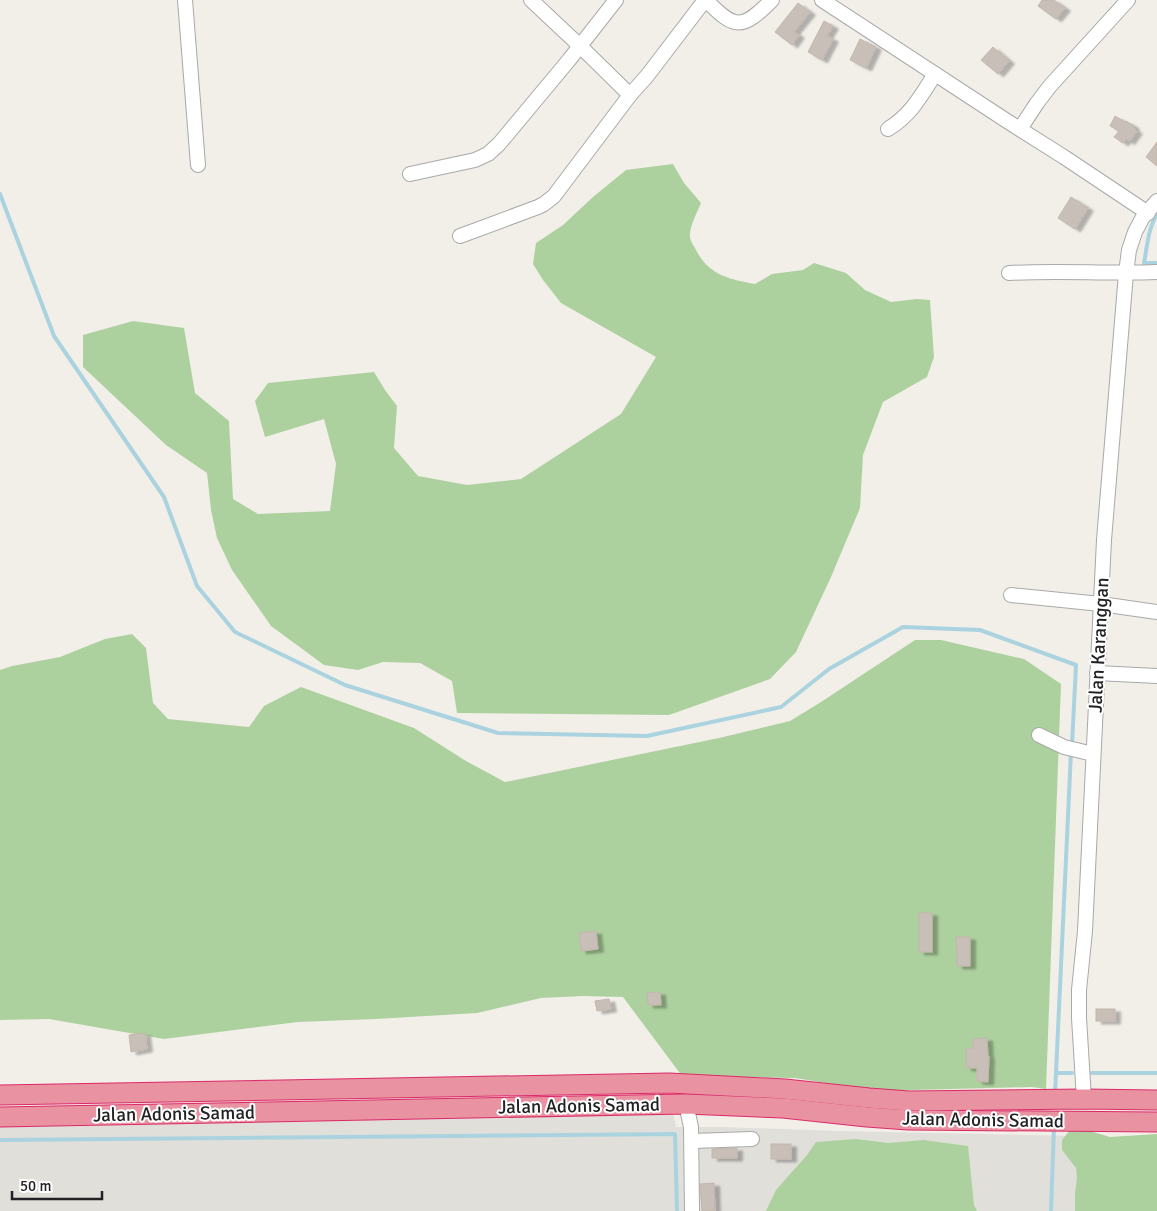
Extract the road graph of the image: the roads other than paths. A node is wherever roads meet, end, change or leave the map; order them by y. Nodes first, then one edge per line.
1 (185, 0) edge
2 (531, 0) edge
3 (616, 0) edge
4 (706, 0) edge
5 (772, 0) edge
6 (822, 0) edge
7 (1128, 0) edge
8 (580, 46) junction
9 (935, 74) junction
10 (630, 95) junction
11 (888, 129) dead end
12 (1020, 129) junction
13 (198, 165) dead end
14 (410, 174) dead end
15 (1157, 201) edge
16 (1148, 213) junction
17 (460, 236) dead end
18 (1157, 272) edge
19 (1008, 273) dead end
20 (1126, 273) junction
21 (1011, 595) dead end
22 (1101, 604) junction
23 (1157, 612) edge
24 (1098, 673) junction
25 (1157, 676) edge
26 (1039, 735) dead end
27 (1093, 754) junction
28 (0, 1095) edge
29 (1080, 1099) junction
30 (1157, 1100) edge
31 (807, 1101) junction
32 (686, 1104) junction
33 (0, 1117) edge
34 (1157, 1122) edge
35 (752, 1139) dead end
36 (692, 1141) junction
37 (692, 1211) edge

1 - 13 street
2 - 8 street
3 - 8 street
4 - 5 street
4 - 10 street
6 - 9 street
7 - 12 street
8 - 10 street
8 - 14 street
9 - 11 street
9 - 12 street
10 - 17 street
12 - 16 street
15 - 16 street, Jalan Karanggan
16 - 20 street, Jalan Karanggan
18 - 20 street
19 - 20 street
20 - 22 street, Jalan Karanggan
21 - 22 street
22 - 23 street
22 - 24 street, Jalan Karanggan
24 - 25 street
24 - 27 street, Jalan Karanggan
26 - 27 street
27 - 29 street, Jalan Karanggan
28 - 31 highway, Jalan Adonis Samad
29 - 30 highway, Jalan Adonis Samad
29 - 31 highway, Jalan Adonis Samad
31 - 32 highway, Jalan Adonis Samad
31 - 34 highway, Jalan Adonis Samad
32 - 33 highway, Jalan Adonis Samad
32 - 36 street
35 - 36 street
36 - 37 street

